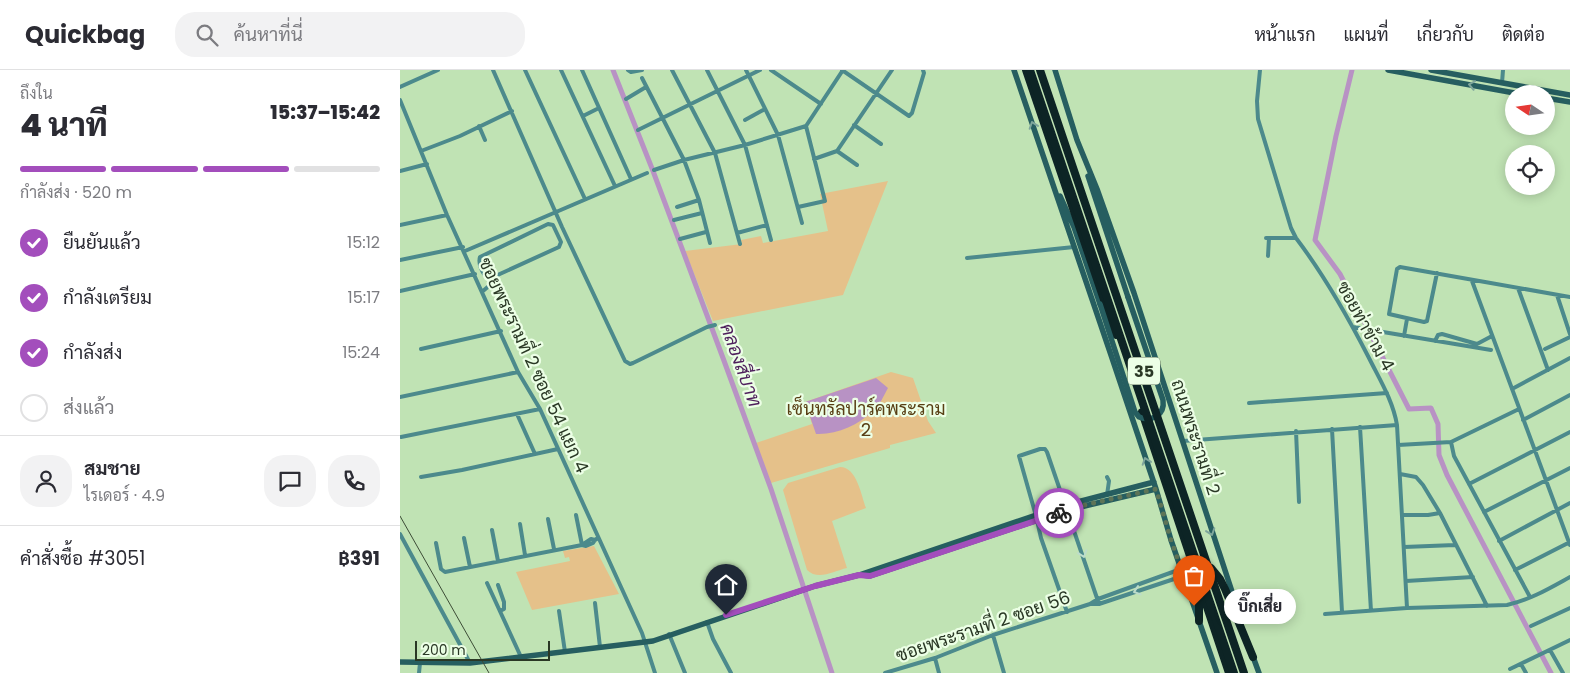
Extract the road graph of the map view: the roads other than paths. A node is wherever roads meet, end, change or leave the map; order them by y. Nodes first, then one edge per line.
1 (438, 70) edge
2 (493, 70) edge
3 (525, 70) edge
4 (561, 70) edge
5 (582, 70) edge
6 (628, 70) edge
7 (642, 70) edge
8 (672, 70) edge
9 (707, 70) edge
10 (746, 70) edge
11 (760, 70) edge
12 (771, 70) edge
13 (843, 70) edge
14 (892, 70) edge
15 (923, 70) edge
16 (1014, 70) edge
17 (1026, 70) edge
18 (1030, 70) edge
19 (1041, 70) edge
20 (1055, 70) edge
21 (1260, 70) edge
22 (1388, 70) edge
23 (1431, 70) edge
24 (1504, 70) edge
25 (749, 76) junction
26 (642, 78) dead end
27 (1502, 83) junction
28 (400, 87) edge
29 (646, 87) junction
30 (1505, 91) edge
31 (717, 92) junction
32 (877, 95) junction
33 (1570, 95) edge
34 (626, 99) dead end
35 (400, 100) edge
36 (1555, 100) edge
37 (1570, 102) edge
38 (689, 104) junction
39 (821, 104) junction
40 (598, 108) junction
41 (765, 110) junction
42 (512, 111) junction
43 (582, 116) junction
44 (662, 118) junction
45 (744, 120) dead end
46 (854, 125) junction
47 (479, 126) junction
48 (806, 126) junction
49 (638, 130) dead end
50 (778, 135) junction
51 (485, 140) dead end
52 (881, 144) dead end
53 (745, 146) junction
54 (422, 151) junction
55 (837, 151) junction
56 (714, 153) junction
57 (1082, 155) junction
58 (814, 159) junction
59 (684, 160) junction
60 (427, 164) junction
61 (857, 165) dead end
62 (654, 170) dead end
63 (400, 171) edge
64 (647, 173) dead end
65 (1052, 178) junction
66 (631, 179) junction
67 (615, 186) junction
68 (585, 199) junction
69 (698, 200) junction
70 (677, 207) dead end
71 (798, 207) junction
72 (555, 212) junction
73 (702, 213) junction
74 (447, 215) junction
75 (674, 220) dead end
76 (802, 223) dead end
77 (400, 225) edge
78 (767, 225) junction
79 (706, 232) junction
80 (736, 233) junction
81 (1296, 238) junction
82 (680, 240) dead end
83 (771, 240) dead end
84 (710, 243) dead end
85 (740, 244) dead end
86 (1074, 247) junction
87 (464, 249) junction
88 (1268, 256) dead end
89 (968, 258) dead end
90 (400, 260) edge
91 (475, 274) junction
92 (1437, 274) junction
93 (491, 278) junction
94 (1472, 280) junction
95 (1518, 288) junction
96 (483, 291) junction
97 (400, 292) edge
98 (1557, 295) junction
99 (1570, 297) edge
100 (1407, 319) junction
101 (716, 324) dead end
102 (1353, 327) junction
103 (501, 331) junction
104 (1404, 336) junction
105 (1492, 336) junction
106 (1570, 336) edge
107 (1435, 341) junction
108 (421, 349) dead end
109 (1490, 350) dead end
110 (1545, 350) dead end
111 (1570, 358) edge
112 (1548, 370) junction
113 (518, 372) junction
114 (1512, 389) junction
115 (1387, 394) junction
116 (1570, 395) edge
117 (400, 397) edge
118 (1249, 402) dead end
119 (540, 409) junction
120 (1519, 409) junction
121 (517, 414) junction
122 (1523, 420) junction
123 (1397, 425) junction
124 (1360, 427) junction
125 (1332, 429) junction
126 (1296, 431) junction
127 (1570, 432) edge
128 (401, 437) edge
129 (1182, 441) junction
130 (1452, 442) junction
131 (1398, 445) junction
132 (558, 449) junction
133 (1535, 450) junction
134 (535, 454) junction
135 (1570, 468) edge
136 (1400, 474) junction
137 (421, 477) dead end
138 (1107, 477) dead end
139 (1545, 480) junction
140 (1154, 482) junction
141 (1469, 484) junction
142 (1156, 489) junction
143 (1107, 495) junction
144 (1299, 502) dead end
145 (1570, 503) edge
146 (1067, 508) junction
147 (1556, 509) junction
148 (1484, 512) junction
149 (1440, 513) junction
150 (576, 515) dead end
151 (1402, 515) junction
152 (1037, 518) junction
153 (548, 519) dead end
154 (520, 524) dead end
155 (492, 530) dead end
156 (400, 534) edge
157 (464, 538) dead end
158 (597, 539) junction
159 (1499, 541) junction
160 (436, 543) dead end
161 (1570, 543) edge
162 (1455, 544) junction
163 (582, 545) junction
164 (1404, 548) junction
165 (554, 549) junction
166 (526, 555) junction
167 (498, 561) junction
168 (470, 567) junction
169 (1211, 568) junction
170 (1181, 569) junction
171 (1515, 570) junction
172 (1183, 576) junction
173 (1196, 576) junction
174 (1473, 577) junction
175 (1570, 577) edge
176 (1406, 581) junction
177 (487, 583) dead end
178 (498, 585) dead end
179 (1530, 598) junction
180 (1098, 599) junction
181 (595, 603) dead end
182 (1090, 604) junction
183 (1100, 604) junction
184 (1488, 606) junction
185 (1407, 608) junction
186 (1570, 608) edge
187 (500, 611) junction
188 (559, 611) dead end
189 (1371, 611) junction
190 (1067, 612) junction
191 (1342, 612) junction
192 (1324, 614) dead end
193 (1199, 620) junction
194 (707, 622) junction
195 (1531, 626) dead end
196 (669, 634) junction
197 (993, 635) junction
198 (1570, 640) edge
199 (644, 641) junction
200 (600, 647) junction
201 (1550, 650) junction
202 (565, 652) junction
203 (521, 657) junction
204 (1254, 657) junction
205 (935, 658) junction
206 (400, 662) edge
207 (420, 662) junction
208 (470, 663) junction
209 (1521, 664) junction
210 (1510, 668) dead end
211 (419, 673) edge
212 (656, 673) edge
213 (685, 673) edge
214 (731, 673) edge
215 (885, 673) edge
216 (939, 673) edge
217 (1004, 673) edge
218 (1217, 673) edge
219 (1229, 673) edge
220 (1234, 673) edge
221 (1245, 673) edge
222 (1259, 673) edge
223 (1526, 673) edge
224 (1563, 673) edge

1 - 28 street
2 - 42 street
3 - 68 street
4 - 43 street
5 - 40 street
6 - 7 street
8 - 38 street
9 - 31 street
10 - 25 street
11 - 25 street
12 - 39 street
13 - 32 street
13 - 39 street
14 - 32 street
15 - 32 street
65 -> 16 main road, 35
17 - 173 highway, 35
18 - 220 highway, bridge
19 - 169 highway, ถนนพระรามที่ 2 / 35
19 - 221 highway, bridge
20 - 57 main road, ถนนพระรามที่ 2 / 35
21 - 81 street, ซอยท่าข้าม 4
30 -> 22 main road
23 - 27 main road
24 - 27 street
25 - 31 street
25 - 41 street
26 - 29 street
27 - 33 main road
29 - 34 street
29 - 44 street
31 - 38 street
31 - 53 street
32 - 46 street
35 - 54 street, ซอยพระรามที่ 2 ซอย 54 แยก 4
36 - 37 main road
38 - 44 street
38 - 56 street
39 - 48 street
40 - 43 street
40 - 66 street
41 - 45 street
41 - 50 street
42 - 47 street
42 - 72 street
43 - 67 street
44 - 49 street
44 - 59 street
46 - 52 street
46 - 55 street
47 - 51 street
47 - 54 street
48 - 50 street
48 - 58 street
50 - 53 street
50 - 71 street
53 - 56 street
53 - 78 street
54 - 60 street, ซอยพระรามที่ 2 ซอย 54 แยก 4
55 - 58 street
55 - 61 street
56 - 59 street
56 - 80 street
57 - 65 main road, bridge
57 - 129 main road, ถนนพระรามที่ 2 / 35
58 - 71 street
59 - 62 street
59 - 69 street
60 - 63 street
60 - 74 street, ซอยพระรามที่ 2 ซอย 54 แยก 4
64 - 66 street
65 - 86 main road, 35
66 - 67 street
67 - 68 street
68 - 72 street
69 - 70 street
69 - 73 street
71 - 76 street
72 - 87 street
72 - 101 street
73 - 75 street
73 - 79 street
74 - 77 street
74 - 87 street, ซอยพระรามที่ 2 ซอย 54 แยก 4
78 - 80 street
78 - 83 street
79 - 82 street
79 - 84 street
80 - 85 street
81 - 88 street
81 - 102 street, ซอยท่าข้าม 4
86 - 89 street
140 -> 86 main road, 35
87 - 90 street
87 - 91 street, ซอยพระรามที่ 2 ซอย 54 แยก 4
91 - 96 street, ซอยพระรามที่ 2 ซอย 54 แยก 4
91 - 97 street
92 - 94 street
92 - 100 street
92 - 100 street
93 - 93 street
93 - 96 street
94 - 95 street
94 - 105 street
95 - 98 street
95 - 112 street
96 - 103 street, ซอยพระรามที่ 2 ซอย 54 แยก 4
98 - 99 street
98 - 106 street
100 - 104 street
102 - 104 street
102 - 115 street, ซอยท่าข้าม 4
103 - 108 street
103 - 113 street, ซอยพระรามที่ 2 ซอย 54 แยก 4
104 - 107 street
105 - 107 street
105 - 114 street
106 - 110 street
107 - 109 street
111 - 112 street
112 - 114 street
113 - 117 street
113 - 119 street, ซอยพระรามที่ 2 ซอย 54 แยก 4
114 - 120 street
115 - 118 street
115 - 123 street, ซอยท่าข้าม 4
116 - 122 street
119 - 121 street
119 - 132 street, ซอยพระรามที่ 2 ซอย 54 แยก 4
120 - 122 street
120 - 130 street
121 - 128 street
121 - 134 street
122 - 133 street
123 - 124 street
123 - 131 street, ซอยท่าข้าม 4
124 - 125 street
124 - 189 street
125 - 126 street
125 - 191 street
126 - 129 street
126 - 144 street
127 - 133 street
129 -> 204 main road, ถนนพระรามที่ 2 / 35
130 - 131 street
130 - 141 street
131 - 136 street, ซอยท่าข้าม 4
132 - 134 street
132 - 158 street, ซอยพระรามที่ 2 ซอย 54 แยก 4
133 - 139 street
133 - 141 street
134 - 137 street
135 - 139 street
136 - 149 street
136 - 151 street, ซอยท่าข้าม 4
138 - 143 street
139 - 147 street
139 - 148 street
140 - 142 main road, 35
140 - 143 main road
141 - 148 street
142 - 146 main road
142 - 170 main road, 35
143 - 146 main road
145 - 147 street
146 - 152 main road
146 - 152 street
146 -> 180 street
147 - 159 street
147 - 161 street
148 - 159 street
149 - 151 street
149 - 162 street
150 - 163 street
151 - 164 street, ซอยท่าข้าม 4
152 - 190 street
152 - 194 main road
153 - 165 street
154 - 166 street
155 - 167 street
156 - 208 street
157 - 168 street
158 - 163 street
158 - 199 street, ซอยพระรามที่ 2 ซอย 54 แยก 4
159 - 171 street
160 - 168 street
161 - 171 street
162 - 164 street
162 - 174 street
163 - 165 street
164 - 176 street, ซอยท่าข้าม 4
165 - 166 street
166 - 167 street
167 - 168 street
169 - 204 highway
169 - 221 highway, ถนนพระรามที่ 2 / 35
170 - 172 main road, 35
170 - 180 street, ซอยพระรามที่ 2 ซอย 56
171 - 179 street
172 -> 183 street, ซอยพระรามที่ 2 ซอย 56
172 - 193 main road, 35
173 - 193 highway
173 - 219 highway, 35
174 - 176 street
174 - 184 street
175 - 179 street
176 - 185 street, ซอยท่าข้าม 4
177 - 187 street
178 - 187 street
179 - 184 street
180 - 182 street, ซอยพระรามที่ 2 ซอย 56
180 - 183 street
181 - 200 street
182 - 183 street, ซอยพระรามที่ 2 ซอย 56
182 - 190 street, ซอยพระรามที่ 2 ซอย 56
184 - 185 street
185 - 189 street
186 - 195 street
187 - 203 street
188 - 202 street
189 - 191 street
190 - 197 street, ซอยพระรามที่ 2 ซอย 56
191 - 192 street
193 - 218 main road, 35
194 - 196 main road
194 - 214 street
196 - 199 main road
196 - 213 street
197 - 205 street, ซอยพระรามที่ 2 ซอย 56
197 - 217 street
198 - 201 street
199 - 200 main road
199 - 212 street, ซอยพระรามที่ 2 ซอย 54 แยก 4
200 - 202 main road
201 - 209 street
201 - 224 street
202 - 203 main road
203 - 208 main road
204 - 222 main road, ถนนพระรามที่ 2 / 35
205 - 215 street, ซอยพระรามที่ 2 ซอย 56
205 - 216 street
206 - 207 main road
207 - 208 main road
207 - 211 street
209 - 210 street
209 - 223 street

